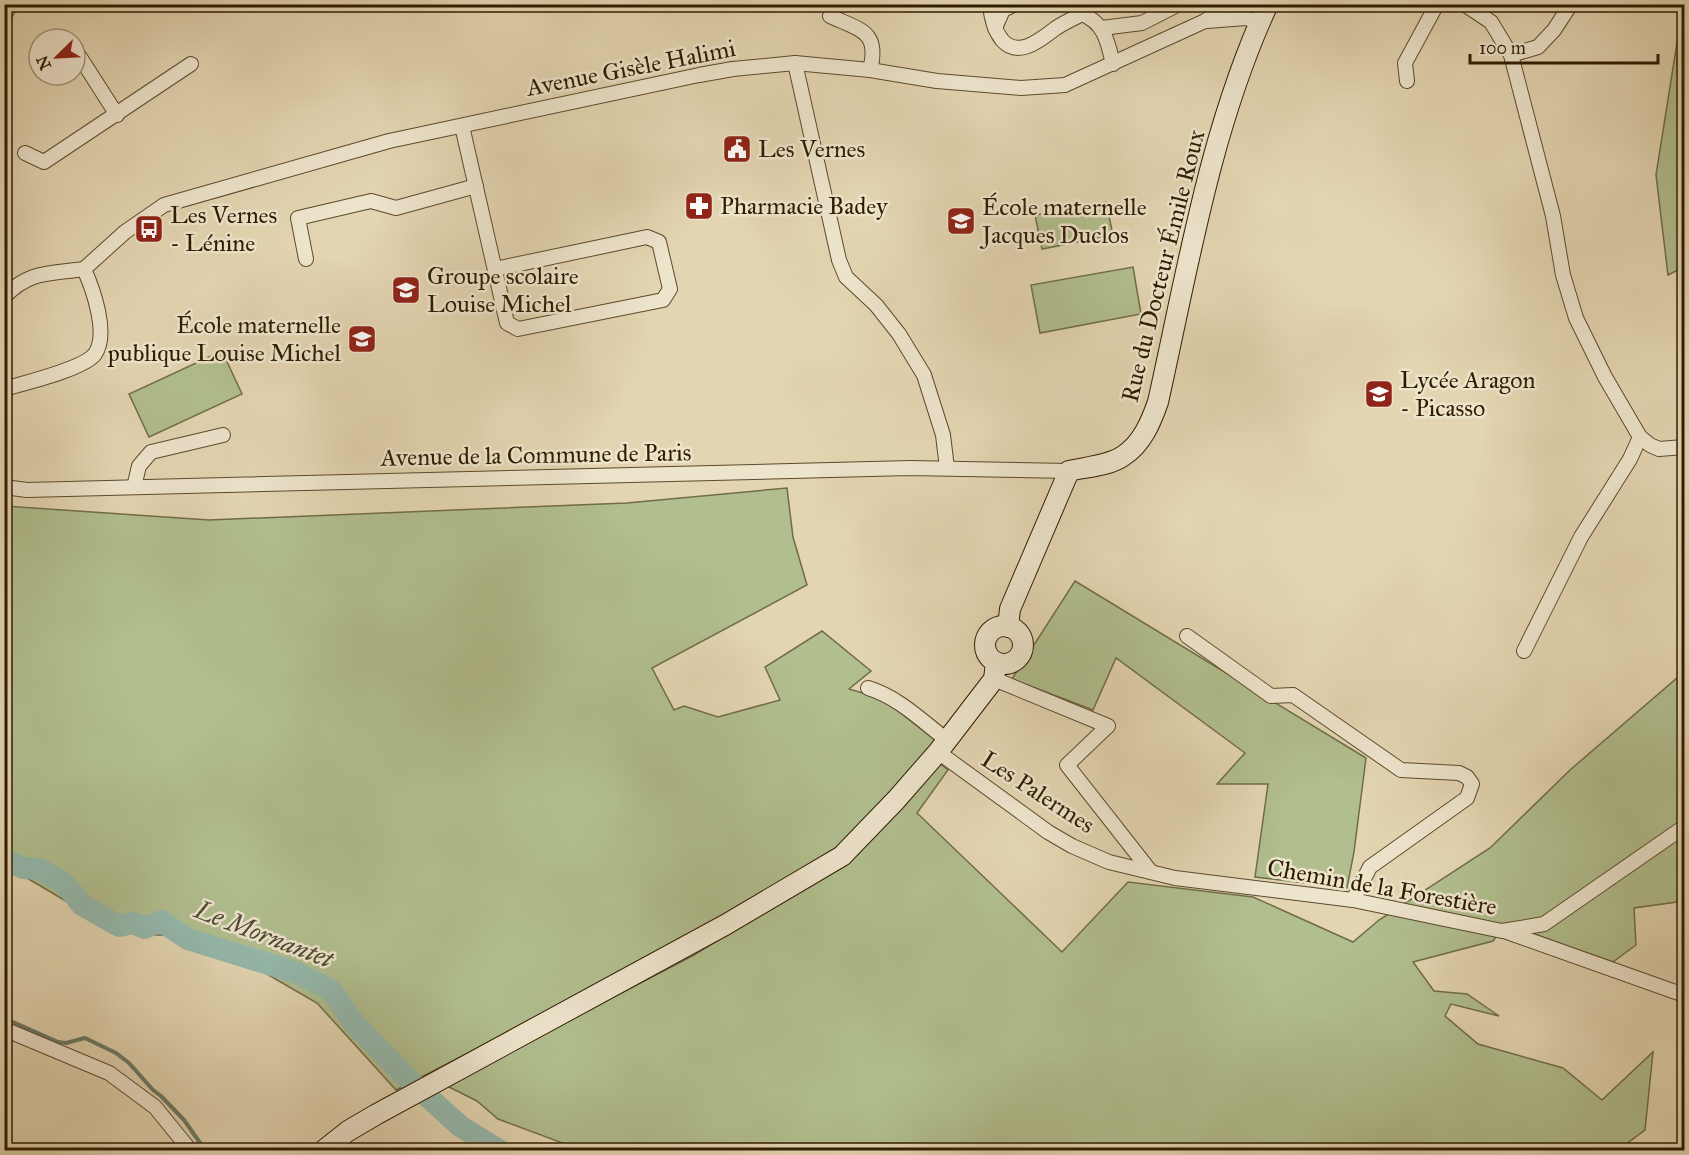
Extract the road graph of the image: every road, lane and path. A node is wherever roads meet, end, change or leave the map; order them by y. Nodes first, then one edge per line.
1 (11, 4) edge
2 (990, 4) edge
3 (1015, 4) edge
4 (1179, 4) edge
5 (1229, 4) edge
6 (1239, 4) edge
7 (1268, 4) edge
8 (1437, 4) edge
9 (1464, 4) edge
10 (1571, 4) edge
11 (4, 16) edge
12 (830, 16) dead end
13 (1253, 20) junction
14 (1205, 21) junction
15 (995, 28) junction
16 (1101, 28) junction
17 (1511, 55) junction
18 (795, 63) junction
19 (191, 64) dead end
20 (1113, 64) junction
21 (87, 68) edge
22 (870, 70) junction
23 (1407, 81) dead end
24 (117, 115) junction
25 (462, 126) junction
26 (25, 153) dead end
27 (476, 186) junction
28 (306, 259) dead end
29 (84, 269) junction
30 (495, 269) junction
31 (4, 297) edge
32 (4, 389) edge
33 (223, 435) dead end
34 (1641, 437) junction
35 (1684, 447) edge
36 (947, 468) junction
37 (1069, 471) junction
38 (4, 487) edge
39 (134, 487) junction
40 (1008, 627) junction
41 (1187, 636) dead end
42 (1524, 651) dead end
43 (995, 671) junction
44 (868, 688) dead end
45 (942, 746) junction
46 (1684, 827) edge
47 (1151, 873) junction
48 (1353, 900) junction
49 (1502, 931) junction
50 (1684, 995) edge
51 (4, 1029) edge
52 (190, 1150) edge
53 (324, 1150) edge

1 - 11 street
2 - 15 street
3 - 15 street
4 - 16 street
5 - 14 street, Avenue Gisèle Halimi
6 - 13 street
7 - 13 street, Rue du Docteur Émile Roux
8 - 23 street
9 - 17 street
10 - 17 street
12 - 22 street
13 - 14 street, Avenue Gisèle Halimi
13 - 37 street, Rue du Docteur Émile Roux
14 - 20 street, Avenue Gisèle Halimi
15 - 16 street
16 - 20 street
17 - 34 street
18 - 22 street, Avenue Gisèle Halimi
18 - 25 street, Avenue Gisèle Halimi
18 - 36 street
19 - 24 street
20 - 22 street, Avenue Gisèle Halimi
21 - 24 street
24 - 26 street
25 - 27 street
25 - 29 street, Avenue Gisèle Halimi
27 - 28 street
27 - 30 street
29 - 31 street
29 - 32 street
30 - 30 street
33 - 39 street
34 - 35 street
34 - 42 street
36 - 37 street, Avenue de la Commune de Paris
36 - 39 street, Avenue de la Commune de Paris
37 - 40 street
38 - 39 street, Avenue de la Commune de Paris
40 - 43 street
40 - 43 street
41 - 48 street
43 - 45 street
43 - 47 street
44 - 45 street, Les Palermes
45 - 47 street, Les Palermes
45 - 53 street
46 - 49 street, Chemin de la Forestière
47 - 48 street, Chemin de la Forestière
48 - 49 street, Chemin de la Forestière
49 - 50 street
51 - 52 street

